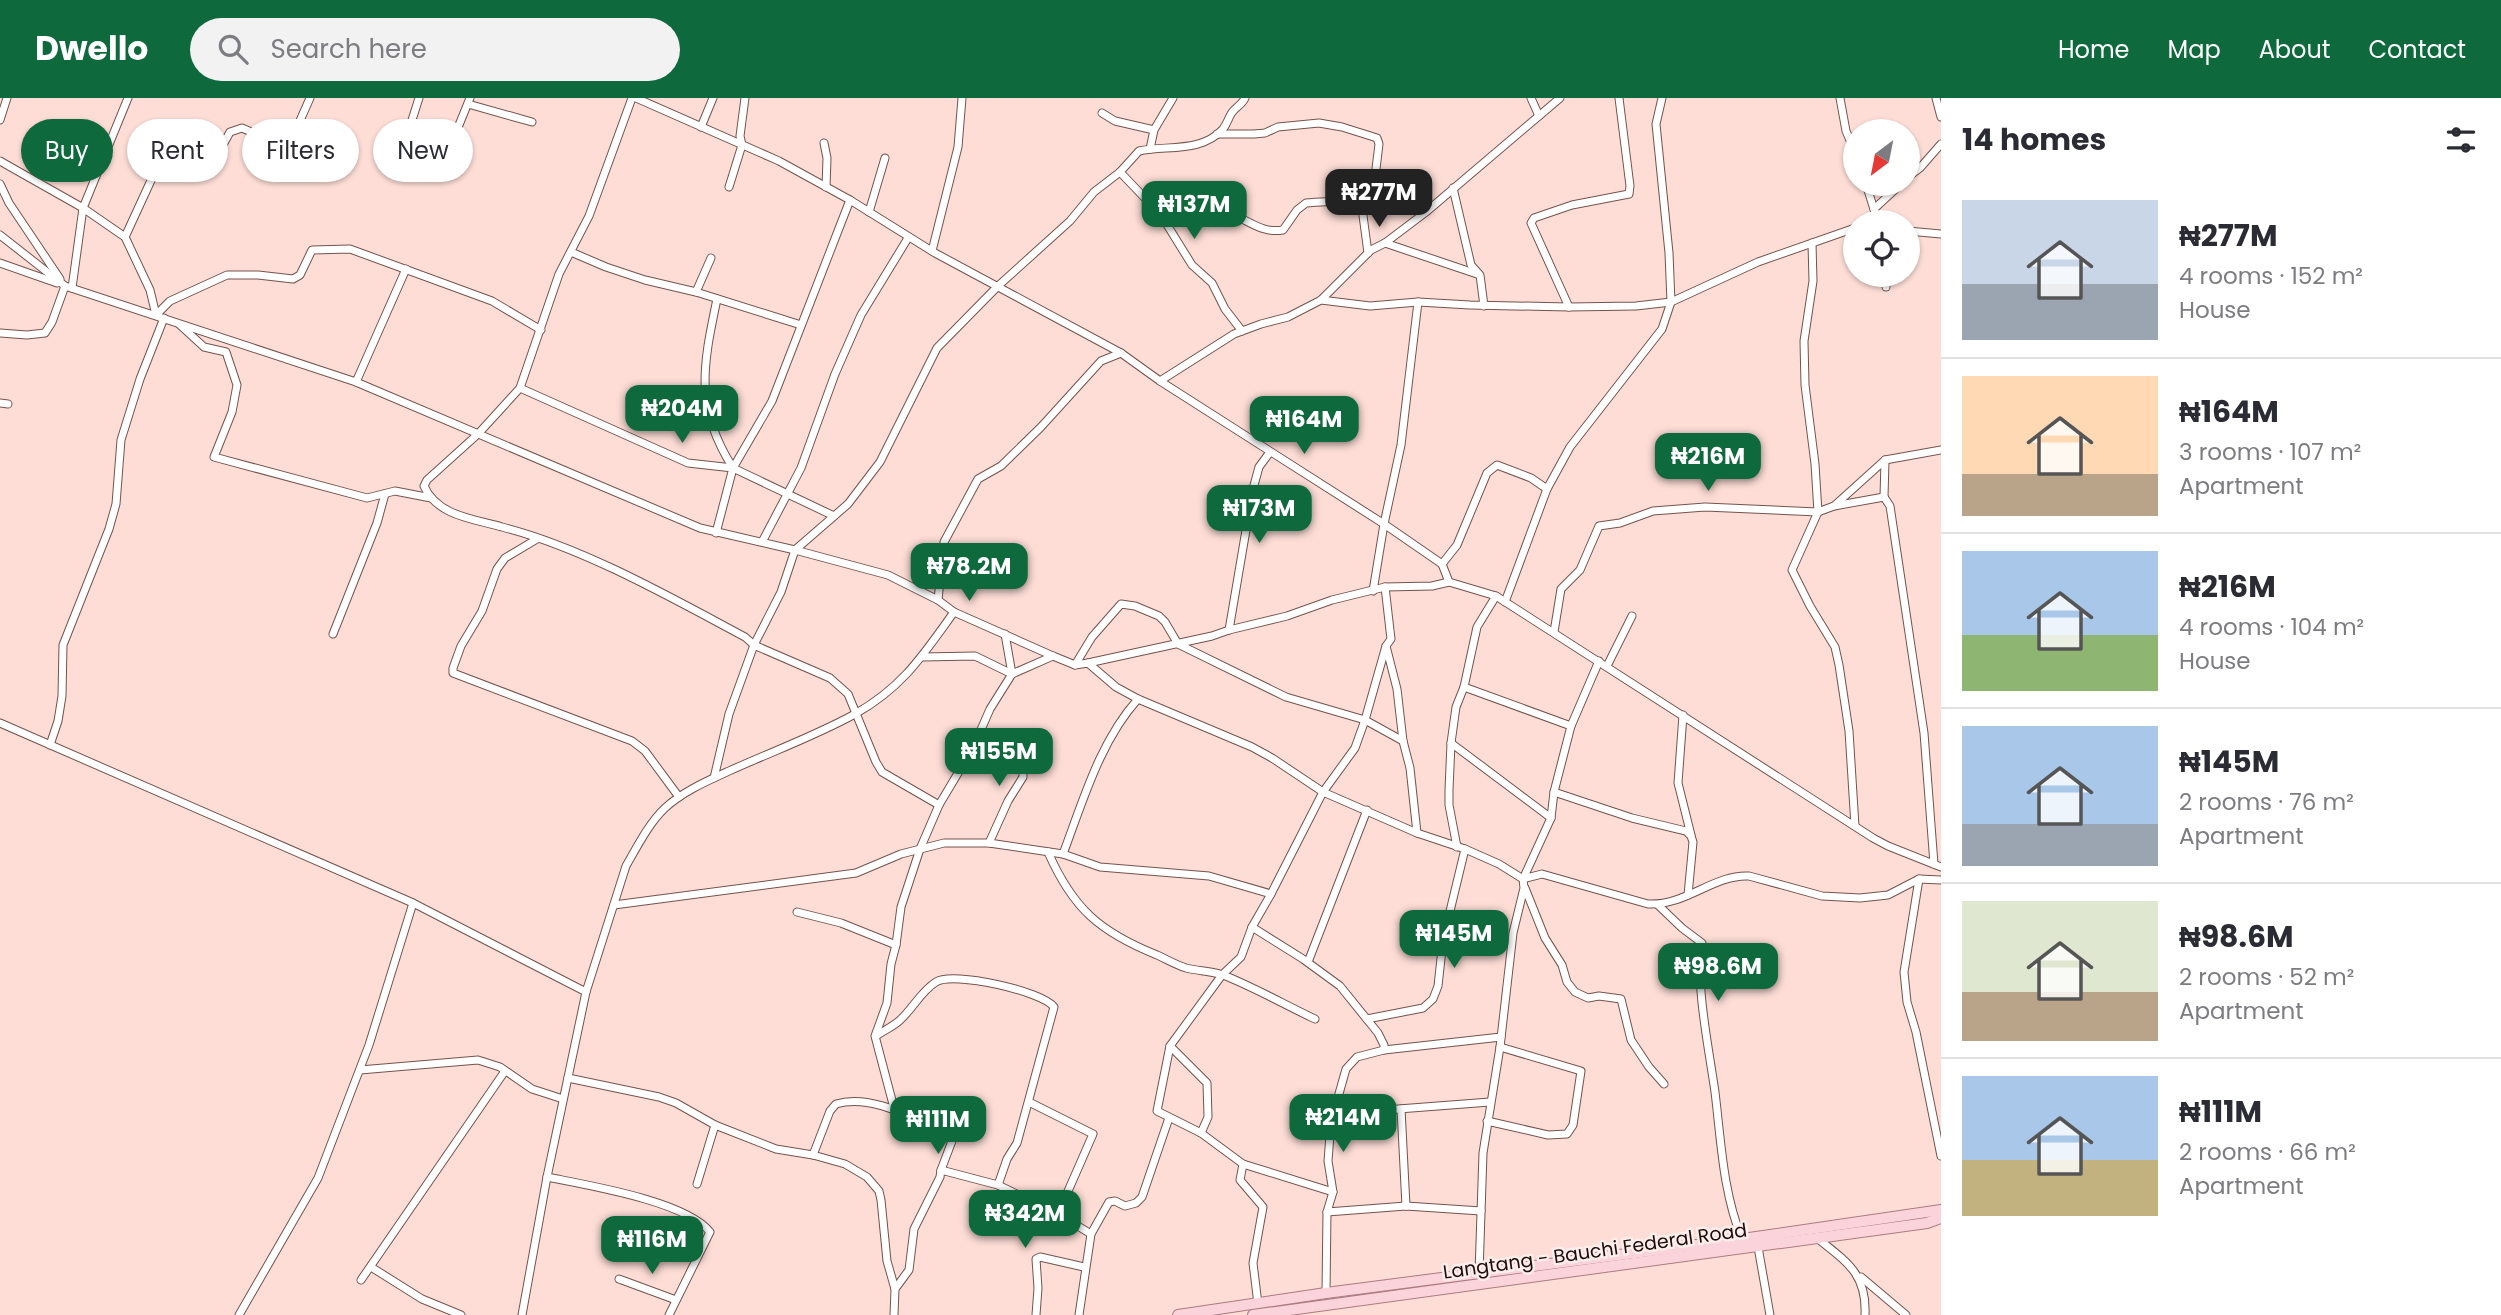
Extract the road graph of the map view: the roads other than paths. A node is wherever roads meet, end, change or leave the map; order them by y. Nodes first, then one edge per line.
1 (7, 98) edge
2 (128, 98) edge
3 (310, 98) edge
4 (419, 98) edge
5 (634, 98) edge
6 (713, 98) edge
7 (745, 98) edge
8 (962, 98) edge
9 (1173, 98) edge
10 (1245, 98) edge
11 (1531, 98) edge
12 (1560, 98) edge
13 (1619, 98) edge
14 (1661, 98) edge
15 (1840, 98) edge
16 (1936, 98) edge
17 (469, 101) edge
18 (647, 101) edge
19 (1102, 113) dead end
20 (1539, 116) junction
21 (1941, 117) edge
22 (1844, 119) edge
23 (0, 120) edge
24 (531, 122) dead end
25 (701, 127) junction
26 (1154, 130) junction
27 (1217, 135) junction
28 (824, 143) dead end
29 (1941, 144) edge
30 (742, 145) junction
31 (1150, 149) junction
32 (885, 158) dead end
33 (0, 161) edge
34 (1920, 168) edge
35 (1120, 172) junction
36 (0, 184) edge
37 (729, 187) dead end
38 (826, 187) junction
39 (1453, 188) junction
40 (1870, 196) edge
41 (1888, 196) edge
42 (850, 200) junction
43 (83, 208) junction
44 (1362, 208) junction
45 (1874, 209) joint
46 (869, 212) junction
47 (1161, 215) junction
48 (1843, 232) edge
49 (1920, 232) edge
50 (0, 234) edge
51 (1941, 234) edge
52 (125, 237) junction
53 (908, 238) junction
54 (1385, 243) junction
55 (1812, 243) junction
56 (932, 251) junction
57 (571, 252) junction
58 (1368, 253) junction
59 (711, 258) dead end
60 (0, 263) edge
61 (405, 269) junction
62 (1480, 275) junction
63 (998, 286) junction
64 (68, 287) junction
65 (696, 292) junction
66 (717, 299) junction
67 (1321, 300) junction
68 (1418, 302) junction
69 (1671, 302) junction
70 (1484, 306) junction
71 (1569, 307) junction
72 (160, 316) junction
73 (177, 322) junction
74 (801, 325) junction
75 (541, 330) junction
76 (1242, 331) junction
77 (0, 333) edge
78 (1121, 354) junction
79 (356, 382) junction
80 (1160, 382) junction
81 (520, 388) junction
82 (478, 434) junction
83 (1941, 450) edge
84 (1270, 452) junction
85 (1885, 460) junction
86 (733, 468) junction
87 (1547, 489) junction
88 (385, 495) junction
89 (787, 495) junction
90 (1884, 497) junction
91 (433, 499) junction
92 (1834, 506) junction
93 (1818, 512) junction
94 (834, 516) junction
95 (1384, 524) junction
96 (716, 533) junction
97 (537, 539) junction
98 (762, 542) junction
99 (796, 550) junction
100 (1442, 564) junction
101 (1449, 582) junction
102 (1385, 587) junction
103 (1373, 591) junction
104 (1496, 596) junction
105 (937, 600) junction
106 (1505, 602) junction
107 (954, 612) junction
108 (1632, 616) dead end
109 (1229, 629) junction
110 (1554, 632) junction
111 (333, 634) dead end
112 (1005, 635) junction
113 (754, 645) junction
114 (1178, 645) junction
115 (1386, 646) junction
116 (1053, 656) junction
117 (922, 657) junction
118 (1599, 661) junction
119 (1088, 663) junction
120 (1075, 665) junction
121 (1607, 666) junction
122 (1012, 674) junction
123 (1464, 687) junction
124 (1138, 699) junction
125 (856, 713) junction
126 (1683, 715) junction
127 (1365, 720) junction
128 (0, 723) edge
129 (1571, 726) junction
130 (1403, 741) junction
131 (1451, 743) junction
132 (50, 745) junction
133 (973, 748) junction
134 (714, 778) junction
135 (1323, 792) junction
136 (1554, 792) junction
137 (679, 797) junction
138 (939, 805) junction
139 (1367, 810) junction
140 (1552, 818) junction
141 (1854, 826) junction
142 (1417, 833) junction
143 (1691, 836) junction
144 (989, 843) junction
145 (1461, 848) junction
146 (920, 849) junction
147 (1048, 852) junction
148 (1063, 854) junction
149 (1937, 865) edge
150 (1919, 879) junction
151 (1941, 880) edge
152 (1524, 883) junction
153 (1271, 894) junction
154 (1688, 895) junction
155 (413, 903) junction
156 (614, 905) junction
157 (1658, 905) junction
158 (797, 912) dead end
159 (1252, 927) junction
160 (896, 945) junction
161 (1308, 962) junction
162 (1222, 975) junction
163 (586, 992) junction
164 (1315, 1019) dead end
165 (1367, 1019) junction
166 (875, 1036) junction
167 (1501, 1037) junction
168 (1170, 1046) junction
169 (1500, 1047) junction
170 (1384, 1050) junction
171 (360, 1070) junction
172 (505, 1071) junction
173 (568, 1078) junction
174 (1664, 1084) dead end
175 (563, 1099) junction
176 (1029, 1102) junction
177 (1490, 1102) junction
178 (894, 1108) junction
179 (1401, 1109) junction
180 (1333, 1114) junction
181 (1169, 1118) junction
182 (1487, 1121) junction
183 (715, 1125) junction
184 (1201, 1133) junction
185 (813, 1155) junction
186 (1941, 1156) edge
187 (1244, 1164) junction
188 (941, 1170) junction
189 (547, 1177) junction
190 (697, 1184) dead end
191 (999, 1185) junction
192 (1333, 1192) junction
193 (1406, 1206) junction
194 (1941, 1210) edge
195 (1481, 1211) junction
196 (1327, 1212) junction
197 (1058, 1214) junction
198 (1941, 1218) edge
199 (1091, 1234) junction
200 (1817, 1238) junction
201 (1742, 1239) junction
202 (1758, 1247) junction
203 (371, 1267) junction
204 (1084, 1267) junction
205 (1851, 1268) junction
206 (1479, 1273) junction
207 (619, 1279) dead end
208 (361, 1280) dead end
209 (895, 1289) junction
210 (1326, 1293) junction
211 (677, 1300) junction
212 (1258, 1304) junction
213 (239, 1315) edge
214 (461, 1315) edge
215 (522, 1315) edge
216 (670, 1315) edge
217 (894, 1315) edge
218 (1036, 1315) edge
219 (1079, 1315) edge
220 (1178, 1315) edge
221 (1253, 1315) edge
222 (1770, 1315) edge
223 (1865, 1315) edge
224 (1906, 1315) edge

1 - 23 street
2 - 43 street
3 - 52 street
4 - 17 street
5 - 18 street
5 - 57 street
6 - 25 street
7 - 30 street
8 - 56 street
9 - 26 street
10 - 27 street
11 - 20 street
12 - 20 street
13 - 71 street
14 - 69 street
15 - 22 street
16 - 21 street
17 - 24 street
18 - 25 street
19 - 26 street
20 - 39 street
25 - 30 street
26 - 31 street
27 - 31 street
27 - 44 street
28 - 38 street
29 - 34 street
30 - 37 street
30 - 38 street
31 - 35 street
32 - 46 street
33 - 43 street
35 - 47 street
35 - 63 street
36 - 64 street
38 - 42 street
39 - 54 street
39 - 62 street
40 - 45 street
41 - 45 street
42 - 46 street
42 - 74 street
43 - 52 street
43 - 64 street
44 - 47 street
44 - 58 street
46 - 53 street
47 - 76 street
48 - 55 street
49 - 51 street
50 - 64 street
52 - 72 street
53 - 56 street
53 - 89 street
54 - 58 street
54 - 62 street
55 - 69 street
55 - 93 street
56 - 63 street
57 - 65 street
57 - 75 street
58 - 67 street
59 - 65 street
60 - 64 street
61 - 72 street
61 - 75 street
61 - 79 street
62 - 70 street
63 - 78 street
63 - 94 street
64 - 72 street
64 - 77 street
65 - 66 street
66 - 74 street
66 - 86 street
67 - 68 street
67 - 76 street
68 - 70 street
68 - 95 street
69 - 71 street
69 - 87 street
70 - 71 street
72 - 73 street
72 - 132 street
73 - 79 street
73 - 88 street
74 - 86 street
75 - 81 street
76 - 80 street
78 - 80 street
78 - 105 street
79 - 82 street
80 - 84 street
81 - 82 street
81 - 86 street
82 - 91 street
82 - 96 street
83 - 85 street
84 - 95 street
84 - 109 street
85 - 90 street
85 - 92 street
86 - 89 street
86 - 96 street
87 - 100 street
87 - 106 street
88 - 91 street
88 - 111 street
89 - 94 street
89 - 98 street
90 - 92 street
90 - 149 street
91 - 97 street
92 - 93 street
93 - 110 street
93 - 141 street
94 - 99 street
95 - 100 street
95 - 103 street
96 - 98 street
97 - 113 street
97 - 137 street
98 - 99 street
99 - 105 street
99 - 113 street
100 - 101 street
101 - 102 street
101 - 104 street
102 - 103 street
102 - 115 street
103 - 109 street
104 - 106 street
104 - 123 street
105 - 107 street
106 - 110 street
107 - 112 street
107 - 117 street
108 - 121 street
109 - 114 street
110 - 118 street
112 - 116 street
112 - 122 street
113 - 125 street
113 - 134 street
114 - 119 street
114 - 120 street
114 - 127 street
115 - 127 street
115 - 130 street
116 - 120 street
116 - 122 street
117 - 122 street
117 - 125 street
118 - 121 street
118 - 129 street
119 - 120 street
119 - 124 street
121 - 126 street
122 - 133 street
123 - 129 street
123 - 131 street
124 - 135 street
124 - 148 street
125 - 134 street
125 - 138 street
126 - 141 street
126 - 143 street
127 - 130 street
127 - 135 street
128 - 132 street
129 - 136 street
130 - 142 street
131 - 140 street
131 - 145 street
132 - 155 street
133 - 138 street
133 - 144 street
134 - 137 street
135 - 139 street
135 - 153 street
136 - 140 street
136 - 143 street
137 - 156 street
138 - 146 street
139 - 142 street
139 - 161 street
140 - 152 street
141 - 149 street
142 - 145 street
143 - 154 street
144 - 146 street
144 - 147 street
145 - 152 street
145 - 165 street
146 - 156 street
146 - 160 street
147 - 148 street
147 - 162 street
148 - 153 street
150 - 151 street
150 - 154 street
150 - 186 street
152 - 157 street
152 - 167 street
152 - 174 street
153 - 159 street
154 - 157 street
155 - 163 street
155 - 171 street
156 - 163 street
157 - 201 street
158 - 160 street
159 - 161 street
159 - 162 street
160 - 166 street
161 - 165 street
162 - 164 street
162 - 168 street
163 - 173 street
165 - 170 street
166 - 176 street
166 - 178 street
167 - 169 street
167 - 170 street
168 - 181 street
168 - 184 street
169 - 177 street
169 - 182 street
170 - 180 street
171 - 172 street
171 - 213 street
172 - 175 street
172 - 203 street
173 - 175 street
173 - 183 street
175 - 189 street
176 - 191 street
176 - 197 street
177 - 179 street
177 - 182 street
178 - 185 street
178 - 188 street
179 - 180 street
179 - 193 street
180 - 192 street
181 - 184 street
181 - 199 street
182 - 195 street
183 - 185 street
183 - 190 street
184 - 187 street
185 - 209 street
187 - 192 street
187 - 212 street
188 - 191 street
188 - 209 street
189 - 211 street
189 - 215 street
191 - 197 street
192 - 196 street
193 - 195 street
193 - 196 street
194 - 201 main road
195 - 206 street
196 - 210 street
197 - 199 street
198 - 200 main road, Langtang - Bauchi Federal Road
199 - 204 street
200 - 202 main road, Langtang - Bauchi Federal Road
200 - 205 street
201 - 206 main road
202 - 221 main road, Langtang - Bauchi Federal Road
202 - 222 street
203 - 208 street
203 - 214 street
204 - 218 street
204 - 219 street
205 - 223 street
205 - 224 street
206 - 210 main road
207 - 211 street
209 - 217 street
210 - 212 main road
211 - 216 street
212 - 220 main road

